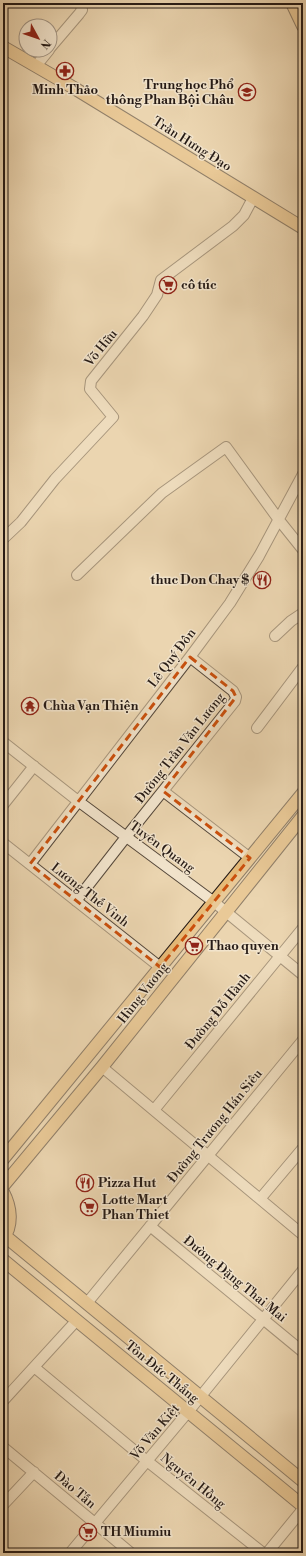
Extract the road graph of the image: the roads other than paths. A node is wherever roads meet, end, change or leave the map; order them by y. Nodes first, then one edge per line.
1 (292, 3) edge
2 (81, 6) dead end
3 (303, 26) edge
4 (58, 38) edge
5 (3, 48) edge
6 (42, 58) edge
7 (36, 66) junction
8 (253, 198) junction
9 (303, 228) edge
10 (303, 474) edge
11 (279, 520) junction
12 (3, 539) edge
13 (303, 550) edge
14 (77, 574) dead end
15 (303, 613) edge
16 (275, 636) dead end
17 (190, 657) junction
18 (303, 668) edge
19 (257, 728) dead end
20 (3, 742) edge
21 (34, 766) junction
22 (163, 791) junction
23 (303, 793) edge
24 (78, 801) junction
25 (3, 805) edge
26 (303, 816) edge
27 (126, 837) junction
28 (3, 843) edge
29 (250, 858) junction
30 (30, 864) junction
31 (76, 901) junction
32 (214, 902) junction
33 (225, 911) junction
34 (303, 928) edge
35 (280, 956) junction
36 (160, 967) junction
37 (303, 975) edge
38 (303, 1040) edge
39 (102, 1067) junction
40 (154, 1110) junction
41 (303, 1148) edge
42 (208, 1156) junction
43 (3, 1159) edge
44 (3, 1186) edge
45 (3, 1192) edge
46 (260, 1199) junction
47 (150, 1226) junction
48 (303, 1235) edge
49 (4, 1238) edge
50 (3, 1260) edge
51 (303, 1270) edge
52 (87, 1303) junction
53 (263, 1319) junction
54 (77, 1320) junction
55 (303, 1352) edge
56 (34, 1367) junction
57 (201, 1397) junction
58 (3, 1401) edge
59 (188, 1412) junction
60 (3, 1447) edge
61 (147, 1461) junction
62 (34, 1472) junction
63 (303, 1481) edge
64 (3, 1506) edge
65 (303, 1506) edge
66 (303, 1509) edge
67 (96, 1524) junction
68 (70, 1553) edge
69 (131, 1553) edge
70 (263, 1553) edge
71 (267, 1553) edge

1 - 3 main road
2 - 4 street
5 - 7 main road, Trần Hưng Đạo
6 - 7 street
7 - 8 main road, Trần Hưng Đạo
8 - 9 main road, Trần Hưng Đạo
8 - 12 street, Võ Hữu
10 - 11 street, Lê Quý Đôn
11 - 13 street
11 - 14 street
11 - 17 street, Lê Quý Đôn
15 - 16 street
17 - 22 street, Đường Trần Văn Lương
17 - 24 street, Lê Quý Đôn
18 - 19 street
20 - 21 street, Tuyên Quang
21 - 24 street, Tuyên Quang
21 - 25 street
22 - 27 street, Đường Trần Văn Lương
22 - 29 street
23 - 29 main road, Hùng Vương
24 - 27 street, Tuyên Quang
24 - 30 street, Lê Quý Đôn
26 - 33 main road, Hùng Vương
27 - 31 street, Đường Trần Văn Lương
27 - 32 street, Tuyên Quang
28 - 30 street, Lương Thế Vinh
29 - 32 main road, Hùng Vương
30 - 31 street, Lương Thế Vinh
31 - 36 street, Lương Thế Vinh
32 - 33 street, Tuyên Quang
32 - 36 main road, Hùng Vương
33 - 35 street, Tuyên Quang
33 - 39 main road, Hùng Vương
34 - 35 street, Đường Đỗ Hành
35 - 37 street, Tuyên Quang
35 - 40 street, Đường Đỗ Hành
36 - 43 main road, Hùng Vương
38 - 42 street, Đường Trương Hán Siêu
39 - 40 street
39 - 44 main road, Hùng Vương
40 - 42 street
41 - 46 street
42 - 46 street
42 - 47 street, Đường Trương Hán Siêu
45 - 49 main road
46 - 48 street
47 - 52 street, Đường Trương Hán Siêu
47 - 53 street, Đường Đặng Thai Mai
49 - 52 main road, Tôn Đức Thắng
50 - 54 main road, Tôn Đức Thắng
51 - 53 street, Võ Văn Kiệt
52 - 57 main road, Tôn Đức Thắng
53 - 55 street, Đường Đặng Thai Mai
53 - 57 street, Võ Văn Kiệt
54 - 56 street
54 - 59 main road, Tôn Đức Thắng
56 - 58 street
56 - 61 street, Nguyên Hồng
57 - 59 street, Võ Văn Kiệt
57 - 63 main road, Tôn Đức Thắng
59 - 61 street, Võ Văn Kiệt
59 - 65 main road, Tôn Đức Thắng
60 - 62 street, Đào Tấn
61 - 67 street, Võ Văn Kiệt
61 - 70 street, Nguyên Hồng
62 - 64 street
62 - 67 street, Đào Tấn
66 - 71 street
67 - 68 street, Võ Văn Kiệt
67 - 69 street, Đào Tấn

